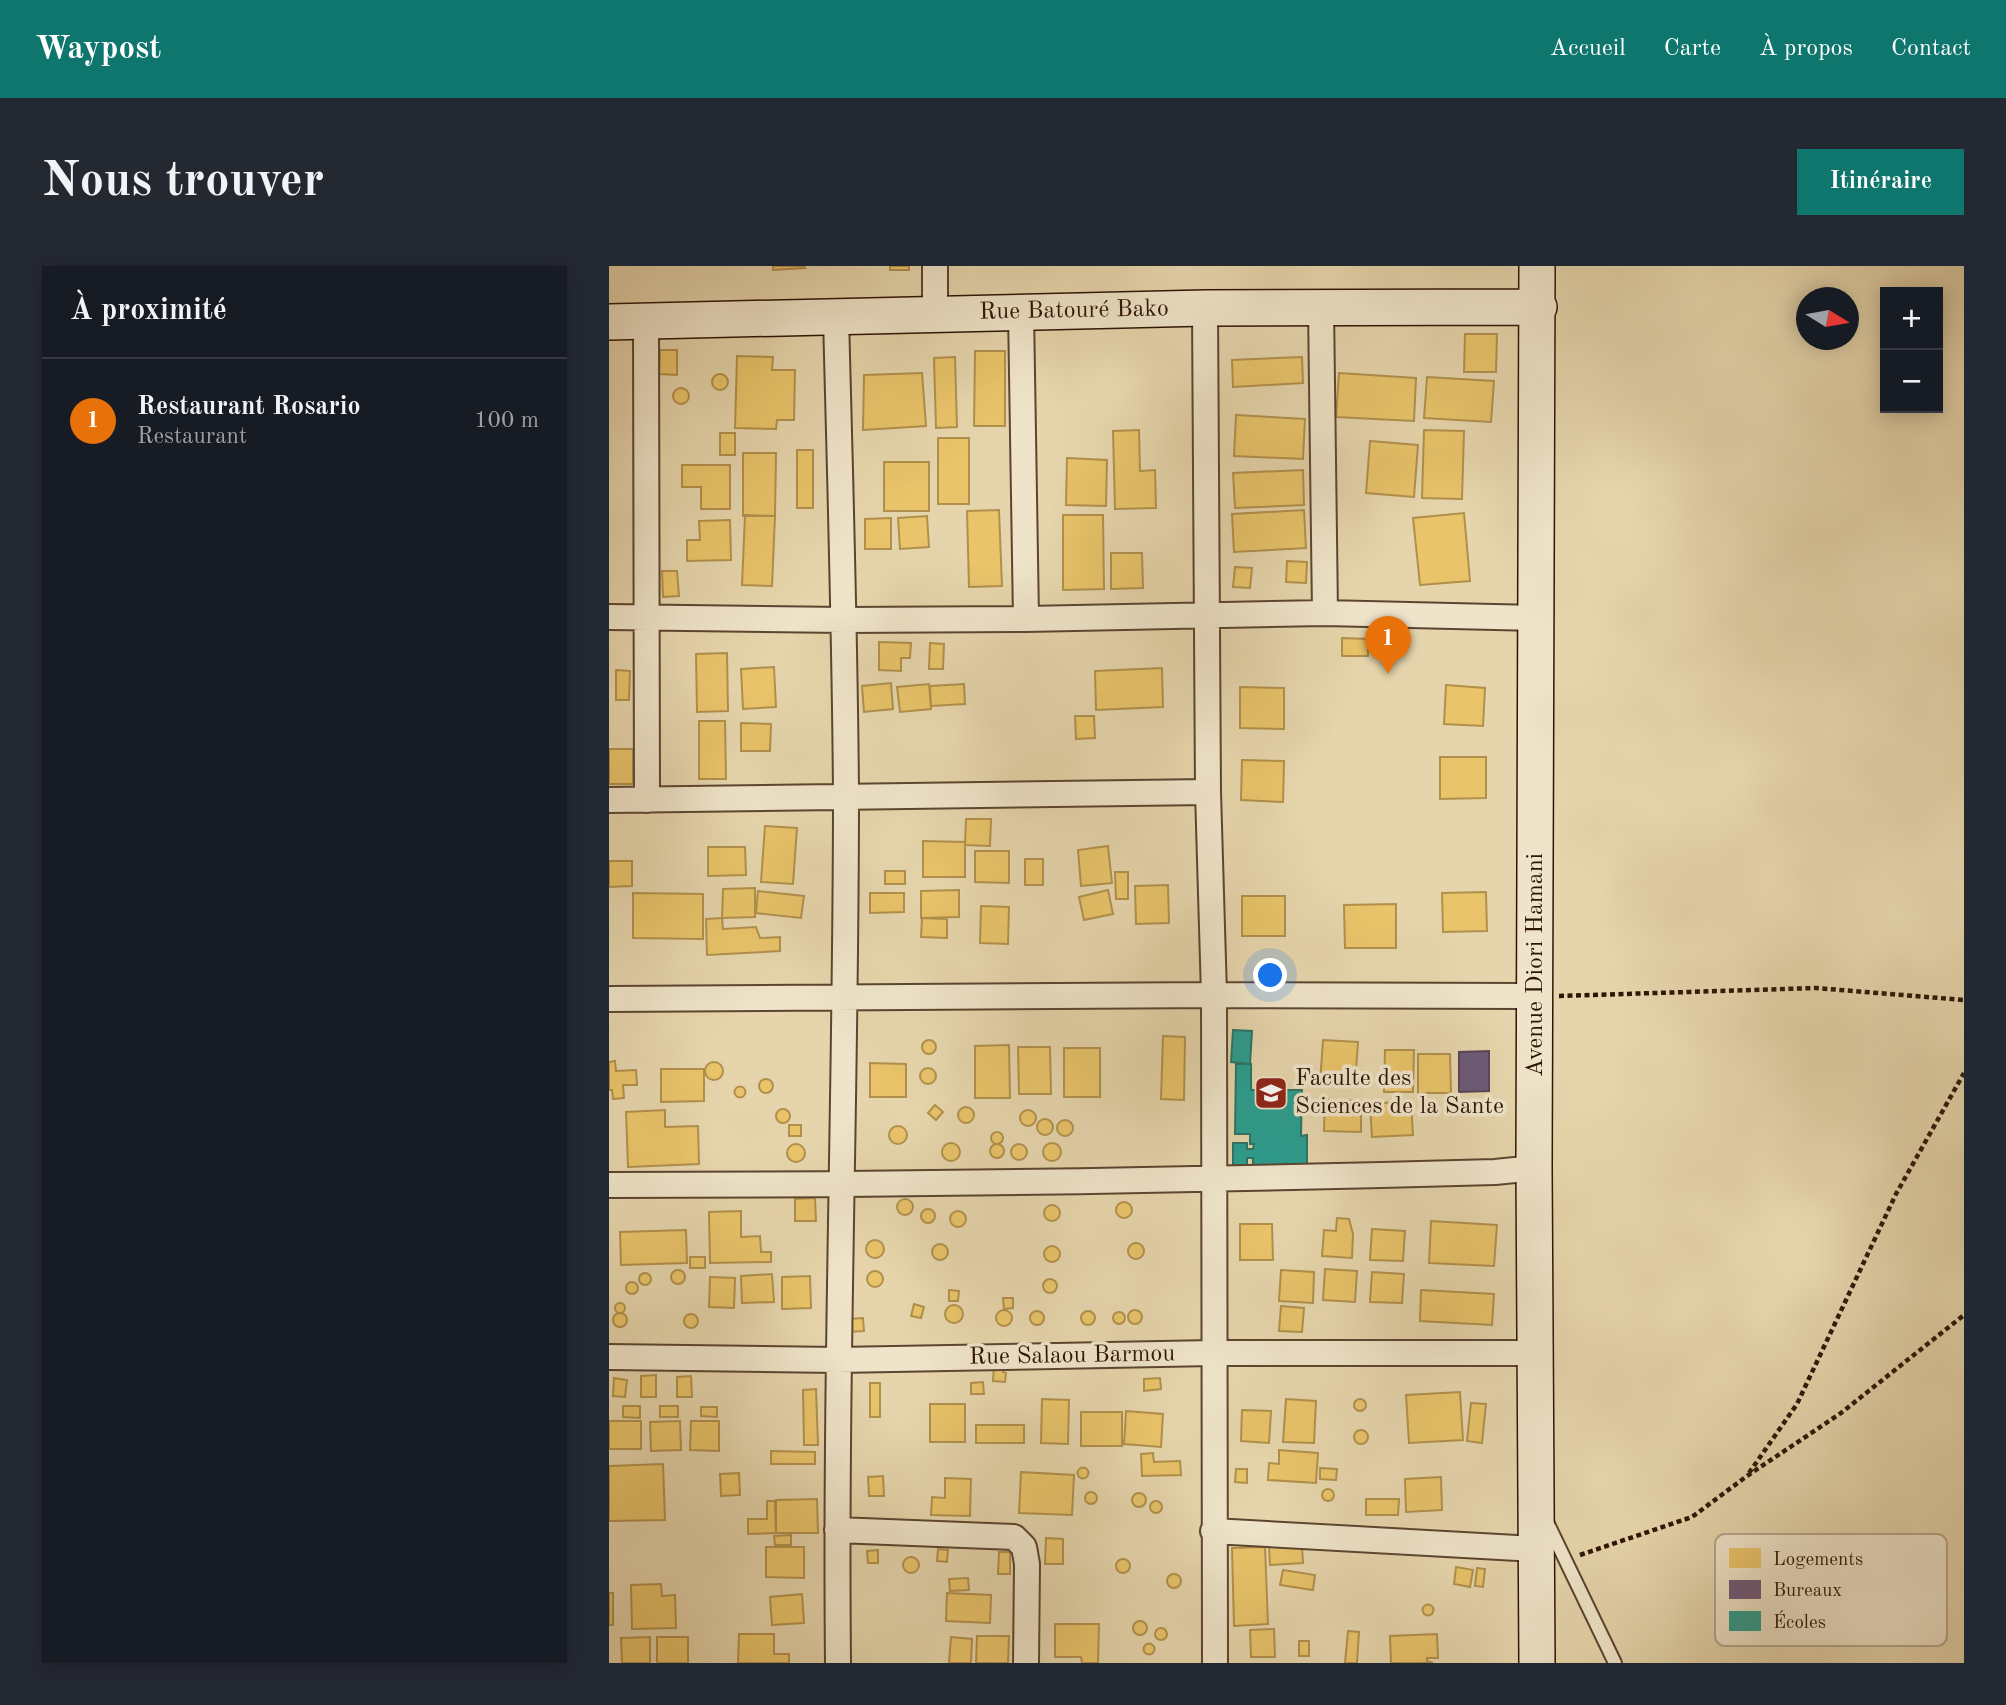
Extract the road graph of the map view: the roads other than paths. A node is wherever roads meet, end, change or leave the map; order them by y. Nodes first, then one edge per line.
1 (935, 266) edge
2 (1538, 266) edge
3 (1321, 307) junction
4 (1539, 307) junction
5 (1205, 308) junction
6 (1021, 312) junction
7 (935, 313) junction
8 (836, 316) junction
9 (646, 321) junction
10 (609, 323) edge
11 (1325, 613) junction
12 (1207, 615) junction
13 (609, 617) edge
14 (645, 617) junction
15 (1537, 618) junction
16 (1026, 619) junction
17 (844, 620) junction
18 (1208, 792) junction
19 (846, 797) junction
20 (609, 800) edge
21 (647, 800) junction
22 (1213, 995) junction
23 (1535, 996) junction
24 (844, 997) junction
25 (609, 999) edge
26 (1535, 1168) junction
27 (1213, 1179) junction
28 (609, 1185) edge
29 (842, 1185) junction
30 (1213, 1353) junction
31 (1536, 1353) junction
32 (609, 1357) edge
33 (838, 1360) junction
34 (1536, 1496) junction
35 (837, 1530) junction
36 (1213, 1531) junction
37 (1536, 1549) junction
38 (838, 1663) edge
39 (1026, 1663) edge
40 (1215, 1663) edge
41 (1537, 1663) edge
42 (1615, 1663) edge

1 - 7 street
2 - 4 main road, Avenue Diori Hamani
3 - 4 main road, Rue Batouré Bako
3 - 5 main road, Rue Batouré Bako
3 - 11 street
4 - 15 main road, Avenue Diori Hamani
5 - 6 main road, Rue Batouré Bako
5 - 12 street
6 - 7 main road, Rue Batouré Bako
6 - 16 street
7 - 8 main road, Rue Batouré Bako
8 - 9 main road, Rue Batouré Bako
8 - 17 street
9 - 10 main road, Rue Batouré Bako
9 - 14 street
11 - 12 street
11 - 15 street
12 - 16 street
12 - 18 street
13 - 14 street
14 - 17 street
14 - 21 street
15 - 23 main road, Avenue Diori Hamani
16 - 17 street
17 - 19 street
18 - 19 street
18 - 22 street
19 - 21 street
19 - 24 street
20 - 21 street
22 - 23 street
22 - 24 street
22 - 27 street
23 - 26 main road, Avenue Diori Hamani
24 - 25 street
24 - 29 street
26 - 27 street
26 - 31 main road, Avenue Diori Hamani
27 - 29 street
27 - 30 street
28 - 29 street
29 - 33 street
30 - 31 street, Rue Salaou Barmou
30 - 33 street, Rue Salaou Barmou
30 - 36 street
31 - 34 main road, Avenue Diori Hamani
32 - 33 street, Rue Salaou Barmou
33 - 35 street
34 - 37 main road, Avenue Diori Hamani
34 - 42 lane
35 - 38 street
35 - 39 street
36 - 37 street
36 - 40 street
37 - 41 main road, Avenue Diori Hamani

